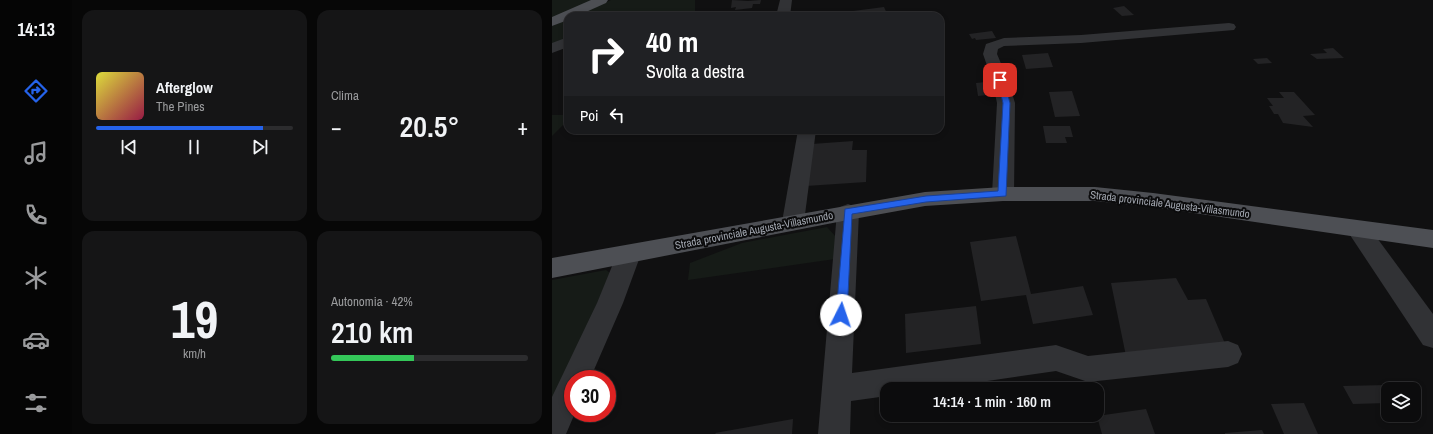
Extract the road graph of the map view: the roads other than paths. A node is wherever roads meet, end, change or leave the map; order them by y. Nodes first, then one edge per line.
1 (602, 0) edge
2 (786, 0) edge
3 (575, 12) edge
4 (784, 12) edge
5 (564, 17) edge
6 (552, 22) edge
7 (1229, 28) dead end
8 (564, 43) edge
9 (552, 48) edge
10 (806, 134) edge
11 (1003, 194) junction
12 (848, 212) junction
13 (793, 222) junction
14 (1358, 229) junction
15 (1433, 239) edge
16 (629, 254) junction
17 (552, 268) edge
18 (1433, 336) edge
19 (1228, 354) dead end
20 (580, 370) edge
21 (837, 389) junction
22 (564, 404) edge
23 (552, 431) edge
24 (834, 434) edge

1 - 3 main road
2 - 4 street
5 - 6 main road
7 - 11 street
8 - 9 street
10 - 13 street
11 - 12 main road, Strada provinciale Augusta-Villasmundo
11 - 14 main road, Strada provinciale Augusta-Villasmundo
12 - 13 main road, Strada provinciale Augusta-Villasmundo
12 - 21 street
13 - 16 main road, Strada provinciale Augusta-Villasmundo
14 - 15 main road, Strada provinciale Augusta-Villasmundo
14 - 18 street
16 - 17 main road, Strada provinciale Augusta-Villasmundo
16 - 20 street
19 - 21 street
21 - 24 street
22 - 23 street

